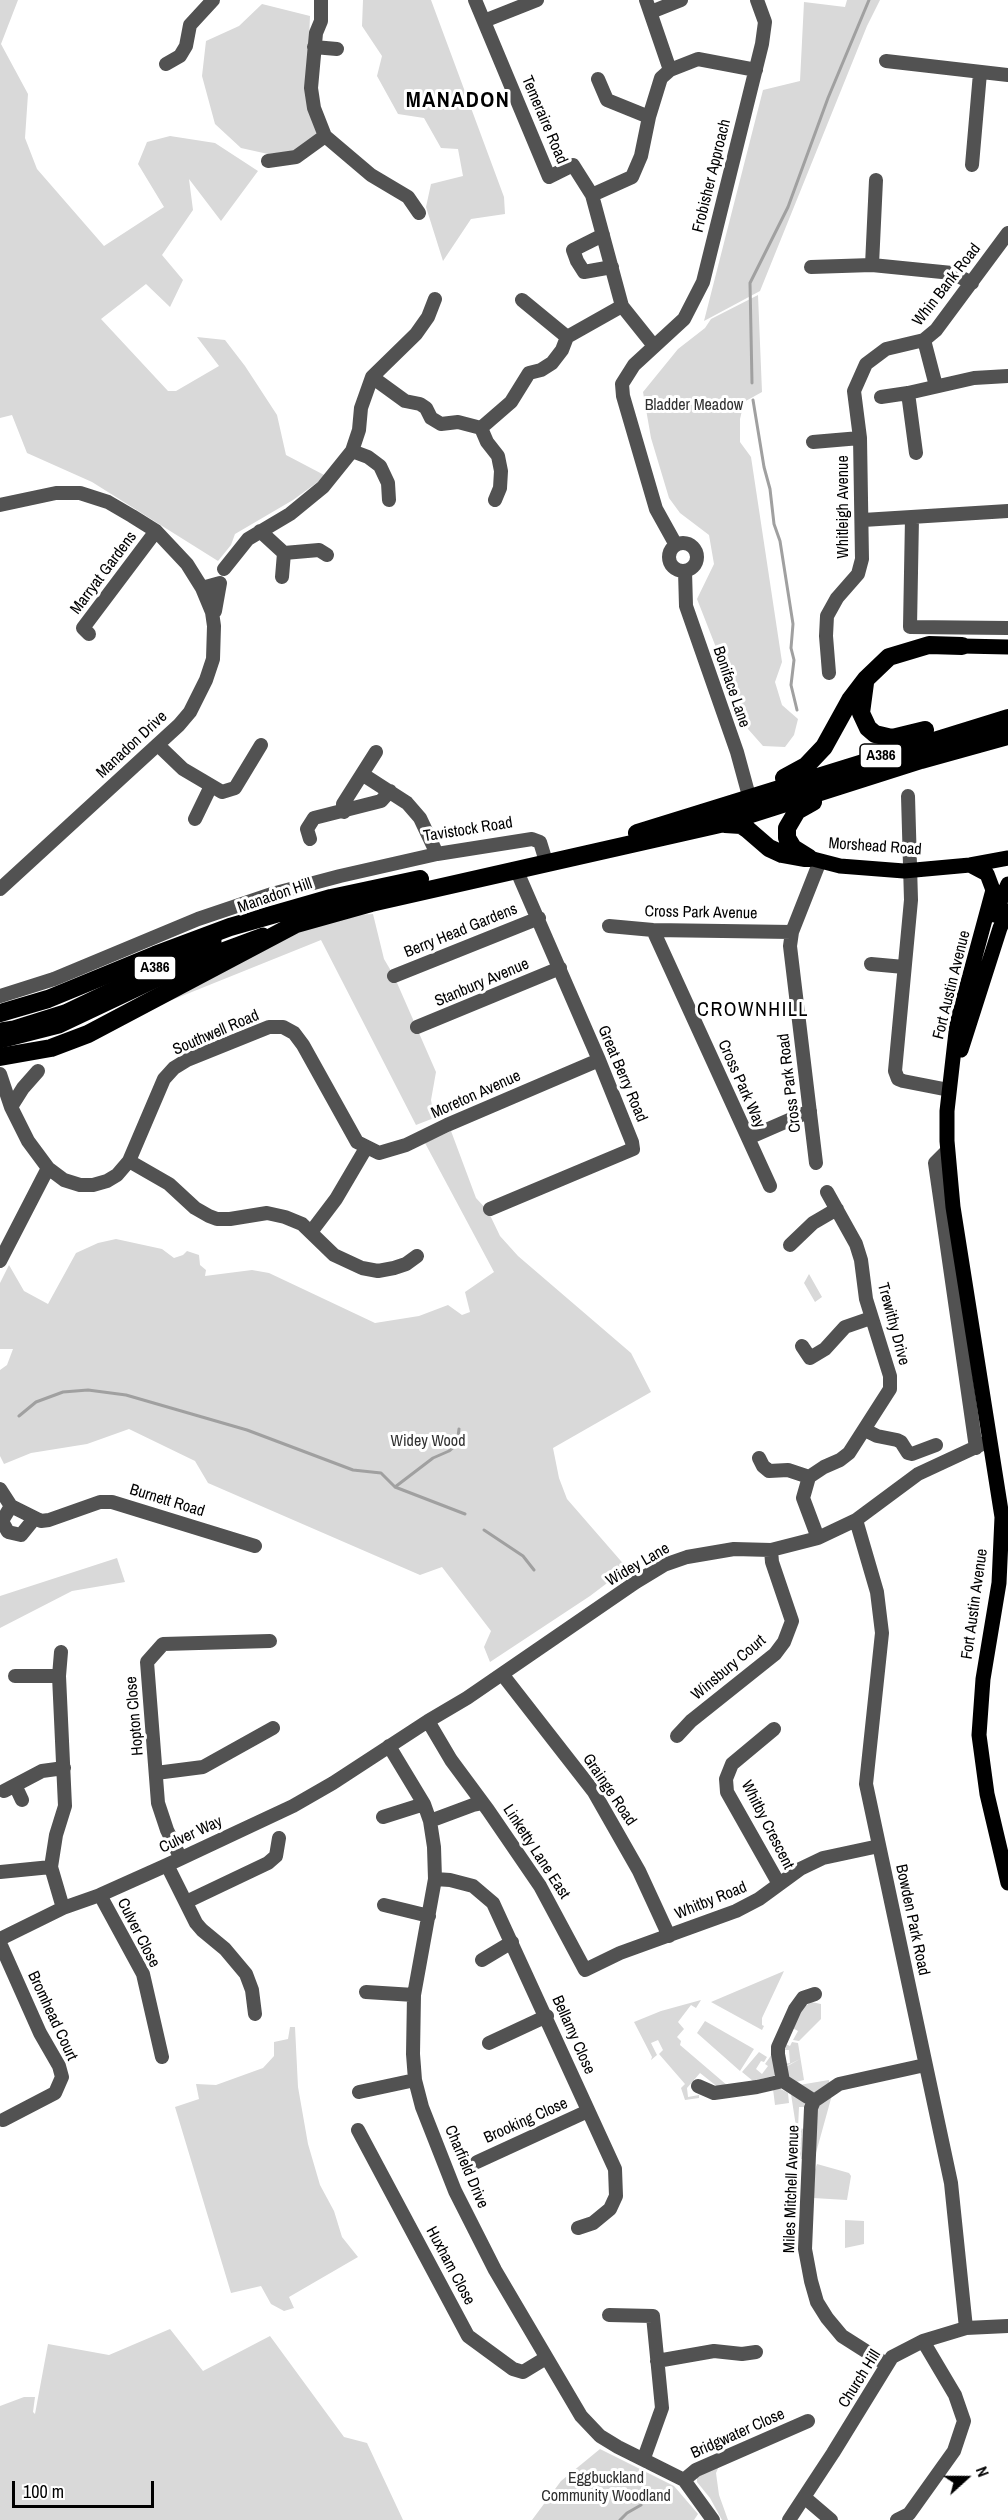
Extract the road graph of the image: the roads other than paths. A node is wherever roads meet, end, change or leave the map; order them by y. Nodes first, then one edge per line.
1 (213, 0) edge
2 (321, 0) edge
3 (475, 0) edge
4 (537, 0) edge
5 (681, 0) edge
6 (757, 0) edge
7 (649, 6) edge
8 (484, 21) junction
9 (314, 47) junction
10 (337, 49) dead end
11 (886, 61) dead end
12 (166, 64) dead end
13 (670, 70) junction
14 (756, 70) junction
15 (980, 73) junction
16 (1008, 75) edge
17 (598, 79) dead end
18 (649, 117) junction
19 (325, 136) junction
20 (267, 161) dead end
21 (972, 165) dead end
22 (876, 180) dead end
23 (592, 195) junction
24 (419, 213) dead end
25 (1008, 233) edge
26 (603, 235) junction
27 (872, 265) junction
28 (612, 267) junction
29 (811, 267) dead end
30 (972, 283) junction
31 (435, 299) dead end
32 (522, 300) dead end
33 (622, 306) junction
34 (567, 337) junction
35 (924, 340) junction
36 (654, 346) junction
37 (1008, 376) edge
38 (372, 377) junction
39 (936, 386) junction
40 (854, 391) joint
41 (908, 393) junction
42 (881, 397) dead end
43 (481, 428) junction
44 (860, 438) junction
45 (813, 442) dead end
46 (352, 451) junction
47 (916, 453) dead end
48 (389, 500) dead end
49 (495, 500) dead end
50 (0, 505) edge
51 (1008, 511) edge
52 (912, 518) junction
53 (863, 520) junction
54 (156, 531) junction
55 (260, 531) junction
56 (676, 545) junction
57 (284, 553) junction
58 (327, 555) dead end
59 (225, 569) dead end
60 (685, 571) junction
61 (282, 577) dead end
62 (1008, 628) edge
63 (89, 634) dead end
64 (962, 646) joint
65 (1008, 647) edge
66 (829, 673) dead end
67 (866, 679) junction
68 (1008, 716) edge
69 (1008, 736) edge
70 (158, 745) junction
71 (261, 745) dead end
72 (376, 752) dead end
73 (362, 774) junction
74 (850, 784) junction
75 (211, 786) junction
76 (390, 791) junction
77 (908, 796) dead end
78 (752, 802) junction
79 (344, 812) junction
80 (195, 819) dead end
81 (720, 824) junction
82 (310, 839) dead end
83 (436, 854) junction
84 (1008, 858) edge
85 (543, 859) junction
86 (814, 860) junction
87 (970, 865) junction
88 (516, 869) junction
89 (911, 870) junction
90 (1001, 887) edge
91 (0, 890) edge
92 (1008, 911) edge
93 (269, 916) junction
94 (539, 918) junction
95 (296, 924) junction
96 (1004, 924) edge
97 (609, 926) dead end
98 (653, 930) junction
99 (792, 932) junction
100 (871, 964) dead end
101 (904, 967) junction
102 (560, 968) junction
103 (394, 976) dead end
104 (0, 996) edge
105 (0, 1013) edge
106 (417, 1028) dead end
107 (0, 1030) edge
108 (0, 1041) edge
109 (0, 1057) edge
110 (599, 1060) junction
111 (38, 1071) dead end
112 (0, 1074) edge
113 (949, 1090) junction
114 (11, 1107) junction
115 (810, 1111) junction
116 (748, 1138) junction
117 (366, 1148) junction
118 (129, 1161) junction
119 (816, 1163) dead end
120 (48, 1168) junction
121 (770, 1186) dead end
122 (827, 1192) dead end
123 (490, 1209) dead end
124 (837, 1209) junction
125 (311, 1232) junction
126 (790, 1245) dead end
127 (417, 1256) dead end
128 (0, 1261) edge
129 (871, 1318) junction
130 (802, 1346) dead end
131 (865, 1430) junction
132 (982, 1444) junction
133 (936, 1445) dead end
134 (759, 1458) dead end
135 (809, 1477) junction
136 (0, 1489) edge
137 (11, 1506) junction
138 (34, 1519) junction
139 (856, 1520) junction
140 (818, 1538) junction
141 (250, 1541) dead end
142 (771, 1551) junction
143 (270, 1641) dead end
144 (61, 1652) dead end
145 (502, 1674) junction
146 (15, 1676) dead end
147 (59, 1676) junction
148 (428, 1721) junction
149 (774, 1729) dead end
150 (270, 1735) dead end
151 (677, 1736) dead end
152 (389, 1746) junction
153 (63, 1768) junction
154 (156, 1773) junction
155 (22, 1800) dead end
156 (483, 1803) junction
157 (424, 1804) junction
158 (383, 1816) dead end
159 (430, 1821) junction
160 (279, 1838) dead end
161 (879, 1846) junction
162 (180, 1857) junction
163 (167, 1865) junction
164 (51, 1867) junction
165 (0, 1872) edge
166 (435, 1879) junction
167 (1008, 1883) edge
168 (779, 1884) junction
169 (100, 1895) junction
170 (186, 1902) junction
171 (384, 1905) dead end
172 (63, 1908) junction
173 (429, 1916) junction
174 (669, 1936) junction
175 (0, 1941) edge
176 (512, 1942) junction
177 (482, 1960) dead end
178 (585, 1970) joint
179 (366, 1992) dead end
180 (815, 1994) dead end
181 (414, 1995) junction
182 (255, 2014) dead end
183 (546, 2016) junction
184 (489, 2043) dead end
185 (162, 2057) dead end
186 (925, 2065) junction
187 (415, 2080) junction
188 (783, 2081) junction
189 (698, 2086) dead end
190 (359, 2092) dead end
191 (814, 2101) junction
192 (588, 2111) junction
193 (9, 2113) dead end
194 (358, 2130) dead end
195 (477, 2162) dead end
196 (578, 2228) dead end
197 (609, 2315) dead end
198 (1008, 2326) edge
199 (966, 2328) junction
200 (923, 2341) junction
201 (756, 2352) dead end
202 (546, 2358) junction
203 (657, 2361) junction
204 (886, 2364) junction
205 (808, 2421) dead end
206 (644, 2458) junction
207 (684, 2480) junction
208 (804, 2497) junction
209 (713, 2520) edge
210 (789, 2520) edge
211 (831, 2520) edge
212 (897, 2520) edge

1 - 12 street
2 - 9 street
3 - 8 street, Temeraire Road
4 - 8 street
5 - 7 street
6 - 14 street, Frobisher Approach
7 - 13 street
8 - 23 street, Temeraire Road
9 - 10 street
9 - 19 street
11 - 15 street
13 - 14 street
13 - 18 street
14 - 36 street, Frobisher Approach
15 - 16 street
15 - 21 street
17 - 18 street
18 - 23 street
19 - 20 street
19 - 24 street
22 - 27 street
23 - 26 street, Temeraire Road
25 - 30 street, Whin Bank Road
26 - 28 street, Temeraire Road
26 - 28 street
27 - 29 street
27 - 30 street
28 - 33 street, Temeraire Road
30 - 35 street, Whin Bank Road
31 - 38 street
32 - 34 street
33 - 34 street
33 - 36 street, Temeraire Road
34 - 43 street
35 - 39 street
35 - 40 street, Whin Bank Road
36 - 56 street, Boniface Lane
37 - 39 street
38 - 43 street
38 - 46 street
39 - 41 street
40 - 44 street, Whitleigh Avenue
41 - 42 street
41 - 47 street
43 - 49 street
44 - 45 street, Whitleigh Avenue
44 - 53 street, Whitleigh Avenue
46 - 48 street
46 - 55 street
50 - 54 street
51 - 52 street
52 - 53 street
52 - 62 street
53 - 66 street, Whitleigh Avenue
54 - 63 street, Marryat Gardens
54 - 70 street, Manadon Drive
55 - 57 street
55 - 59 street
56 - 60 street, Boniface Lane
56 - 60 street, Boniface Lane
57 - 58 street
57 - 61 street
60 - 78 street, Boniface Lane
64 - 65 main road
64 - 67 highway
67 - 68 highway
67 - 78 highway
68 - 78 highway, A386
69 - 74 highway, A386
70 - 75 street
70 - 91 street, Manadon Drive
71 - 75 street
72 - 73 street
73 - 76 street
73 - 79 street
74 - 78 highway, A386
74 - 86 highway
75 - 80 street
76 - 79 street
76 - 83 street
77 - 89 street
78 - 81 highway, A386
78 - 85 highway, A386
79 - 82 street
81 - 85 highway, A386
81 - 86 highway
83 - 85 street, Tavistock Road
83 - 104 street, Tavistock Road
84 - 87 main road, Morshead Road
85 - 88 highway, Manadon Hill / A386
85 - 93 highway, Manadon Hill / A386
86 - 89 main road, Morshead Road
86 - 99 street, Cross Park Road
87 - 89 main road, Morshead Road
87 - 90 main road
88 - 94 street, Great Berry Road
88 - 95 highway, Manadon Hill / A386
89 - 101 street
90 - 113 main road, Fort Austin Avenue
92 - 96 main road, Fort Austin Avenue
93 - 105 highway
93 - 107 main road, Manadon Hill / A386
94 - 102 street, Great Berry Road
94 - 103 street, Berry Head Gardens
95 - 108 main road, Manadon Hill / A386
95 - 109 highway
96 - 113 main road, Fort Austin Avenue
97 - 98 street, Cross Park Avenue
98 - 99 street, Cross Park Avenue
98 - 116 street, Cross Park Way
99 - 115 street, Cross Park Road
100 - 101 street
101 - 113 street
102 - 106 street, Stanbury Avenue
102 - 110 street, Great Berry Road
110 - 117 street, Moreton Avenue
110 - 123 street, Great Berry Road
111 - 114 street
112 - 114 street, Southwell Road
113 - 132 main road, Fort Austin Avenue
114 - 120 street, Southwell Road
115 - 116 street
115 - 119 street, Cross Park Road
116 - 121 street, Cross Park Way
117 - 118 street, Southwell Road
117 - 125 street
118 - 120 street, Southwell Road
118 - 125 street
120 - 128 street
122 - 124 street, Trewithy Drive
124 - 126 street
124 - 129 street, Trewithy Drive
125 - 127 street
129 - 130 street
129 - 131 street, Trewithy Drive
131 - 133 street
131 - 135 street, Trewithy Drive
132 - 139 street, Widey Lane
132 - 167 main road, Fort Austin Avenue
134 - 135 street
135 - 140 street
136 - 137 street
137 - 138 street
137 - 138 street, Burnett Road
138 - 141 street, Burnett Road
139 - 140 street, Widey Lane
139 - 161 street, Bowden Park Road
140 - 142 street, Widey Lane
142 - 145 street, Widey Lane
142 - 151 street, Winsbury Court
143 - 154 street, Hopton Close
144 - 147 street
145 - 148 street, Widey Lane
145 - 174 street, Grainge Road
146 - 147 street
147 - 153 street
148 - 152 street, Widey Lane
148 - 156 street
149 - 168 street, Whitby Crescent
150 - 154 street
152 - 157 street, Charfield Drive
152 - 162 street, Culver Way
153 - 155 street
153 - 164 street
154 - 162 street, Hopton Close
156 - 159 street, Linketty Lane East
156 - 178 street, Linketty Lane East
157 - 158 street
157 - 159 street, Charfield Drive
159 - 166 street, Charfield Drive
160 - 170 street
161 - 168 street, Whitby Road
161 - 186 street, Bowden Park Road
162 - 163 street, Culver Way
163 - 169 street, Culver Way
163 - 170 street
164 - 165 street
164 - 172 street
166 - 173 street, Charfield Drive
166 - 176 street, Bellamy Close
168 - 174 street, Whitby Road
169 - 172 street, Culver Way
169 - 185 street, Culver Close
170 - 182 street
171 - 173 street
172 - 175 street, Culver Way
173 - 181 street, Charfield Drive
174 - 178 street, Whitby Road
175 - 193 street, Bromhead Court
176 - 177 street
176 - 183 street, Bellamy Close
179 - 181 street
180 - 188 street
181 - 187 street, Charfield Drive
183 - 184 street
183 - 192 street, Bellamy Close
186 - 191 street
186 - 199 street, Bowden Park Road
187 - 190 street
187 - 202 street, Charfield Drive
188 - 189 street
188 - 191 street
191 - 204 street, Miles Mitchell Avenue
192 - 195 street, Brooking Close
192 - 196 street, Bellamy Close
194 - 202 street, Huxham Close
197 - 203 street
198 - 199 street, Church Hill
199 - 200 street, Church Hill
200 - 204 street, Church Hill
200 - 212 street
201 - 203 street
202 - 206 street, Charfield Drive
203 - 206 street
204 - 208 street, Church Hill
205 - 207 street, Bridgwater Close
206 - 207 street, Charfield Drive
207 - 209 street, Charfield Drive
208 - 210 street, Church Hill
208 - 211 street

